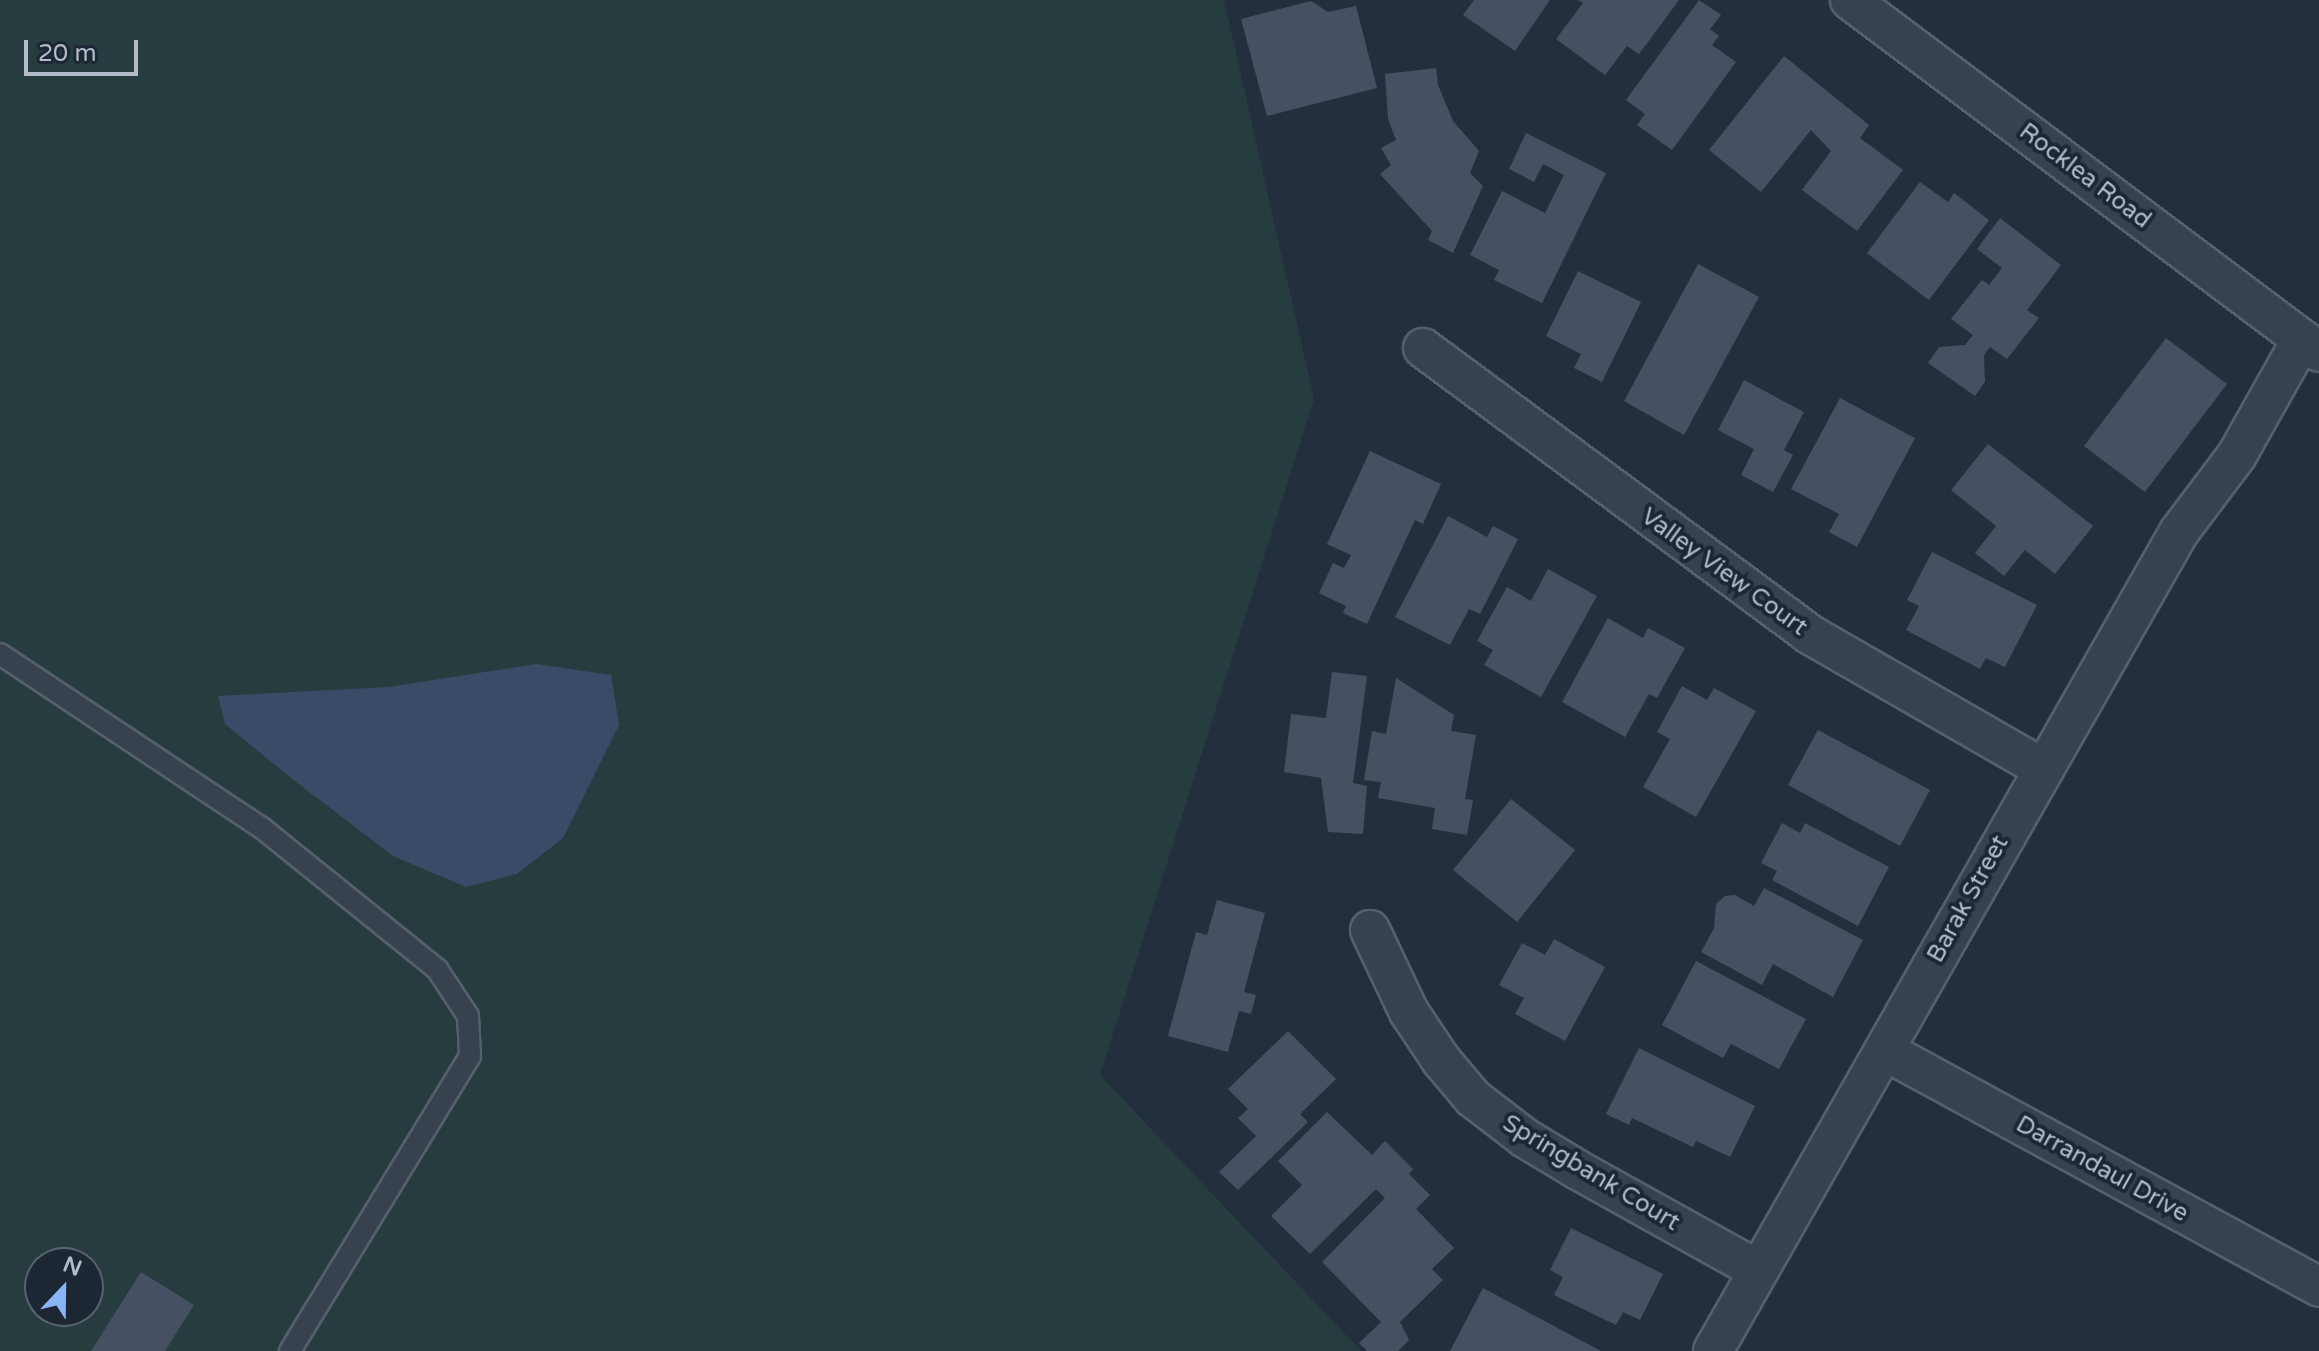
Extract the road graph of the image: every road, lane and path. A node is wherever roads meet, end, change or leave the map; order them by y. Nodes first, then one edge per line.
1 (1850, 0) edge
2 (1423, 348) dead end
3 (2313, 354) edge
4 (0, 654) edge
5 (2042, 768) junction
6 (1370, 930) dead end
7 (1885, 1051) junction
8 (1758, 1270) junction
9 (2319, 1287) edge
10 (290, 1351) edge
11 (1713, 1351) edge

1 - 3 street, Rocklea Road
2 - 5 street, Valley View Court
3 - 5 street, Barak Street
4 - 10 lane
5 - 7 street, Barak Street
6 - 8 street, Springbank Court
7 - 8 street, Barak Street
7 - 9 street, Darrandaul Drive
8 - 11 street, Barak Street

